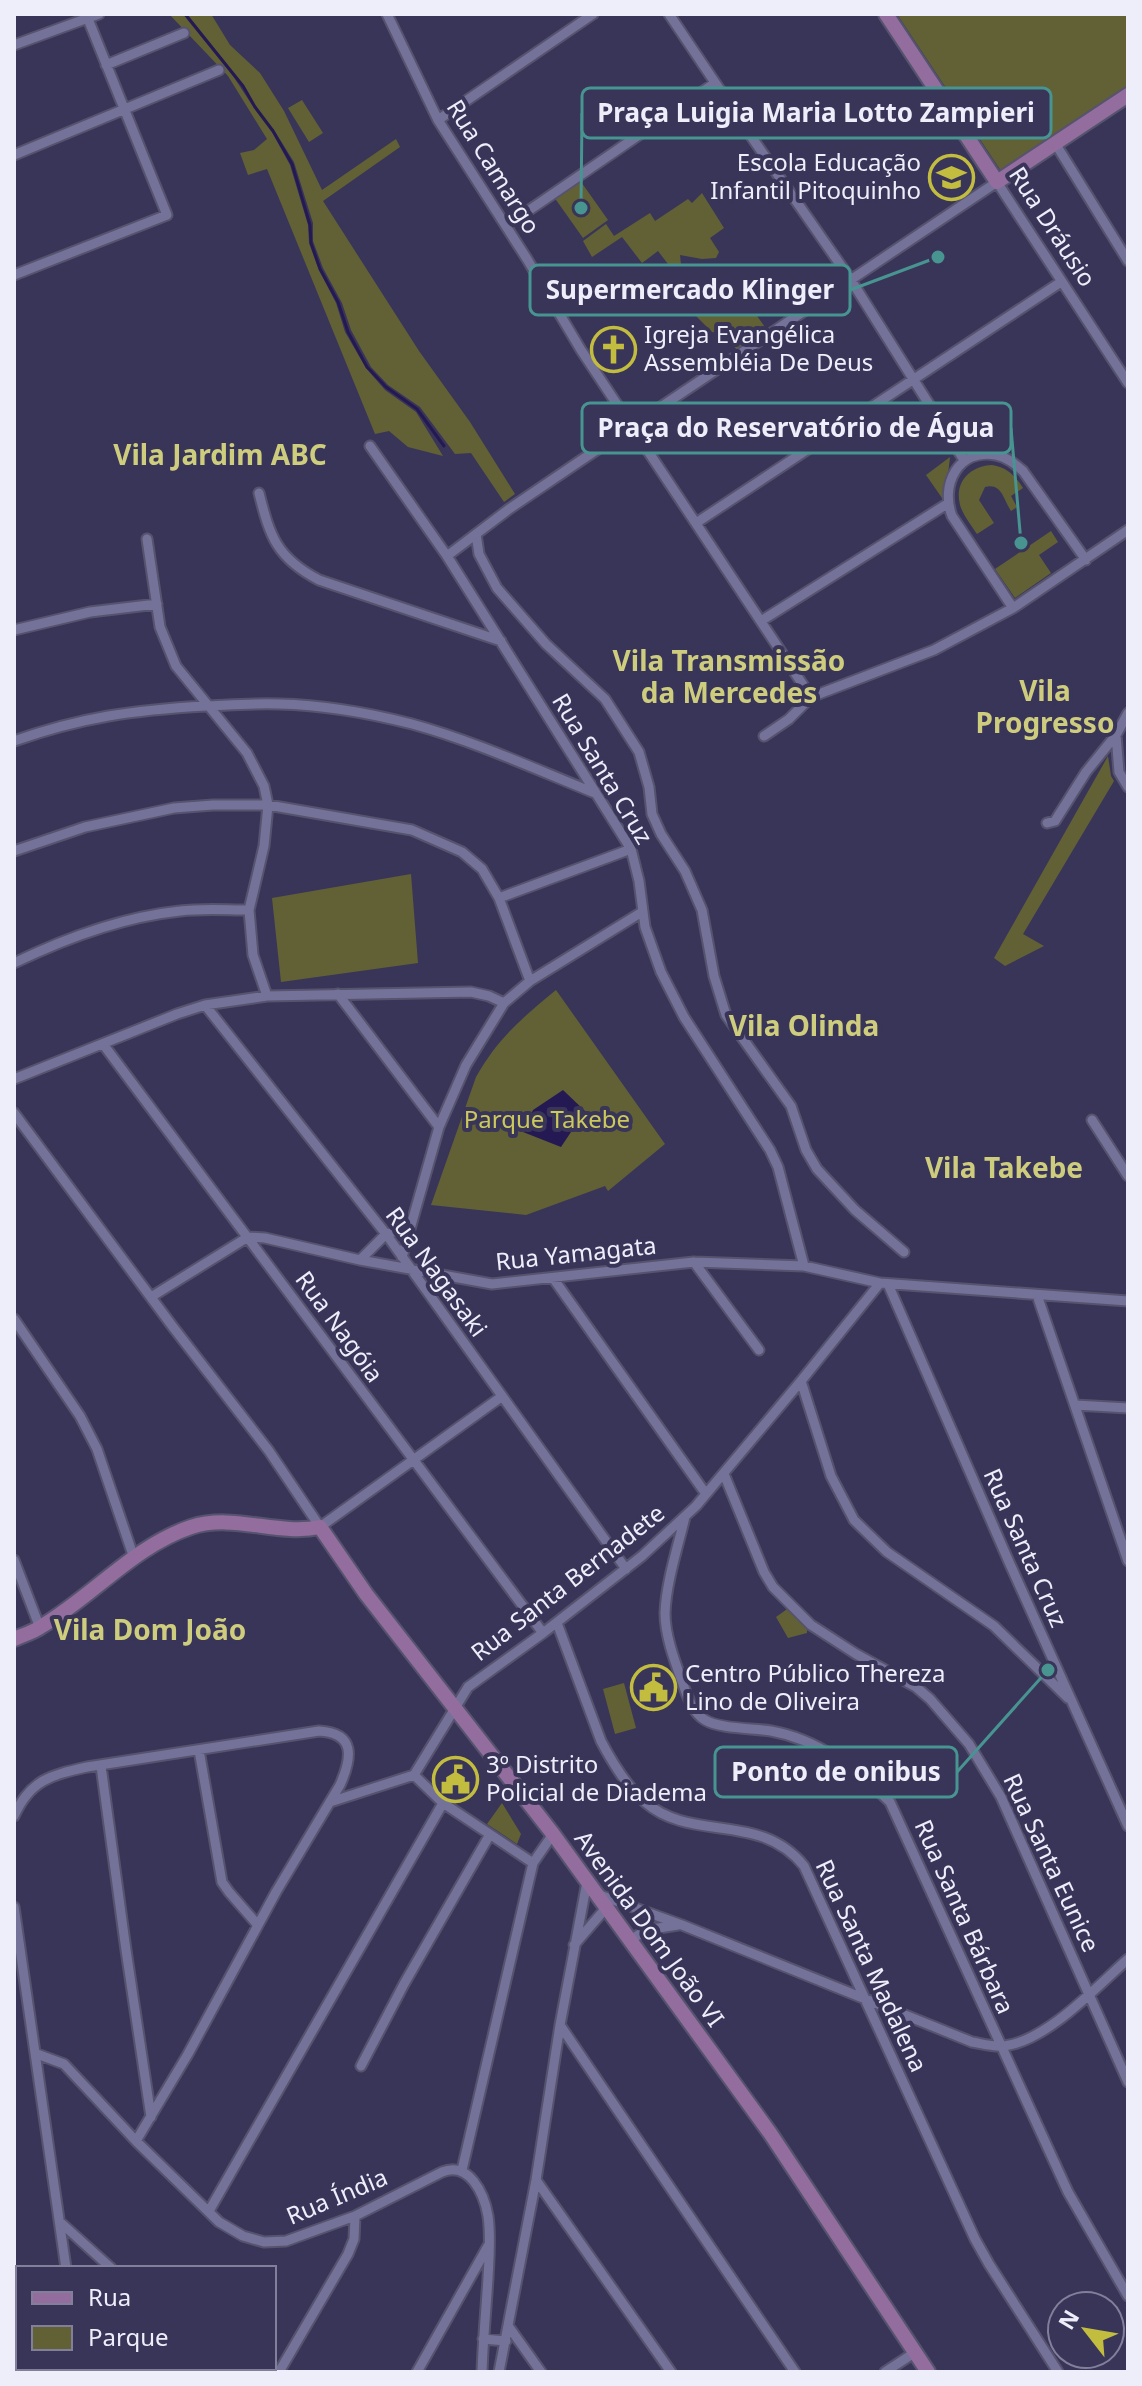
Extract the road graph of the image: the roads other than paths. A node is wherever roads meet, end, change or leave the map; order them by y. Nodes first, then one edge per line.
1 (99, 14) edge
2 (387, 14) edge
3 (593, 14) edge
4 (669, 14) edge
5 (886, 14) edge
6 (87, 16) edge
7 (184, 33) dead end
8 (14, 45) edge
9 (106, 65) junction
10 (219, 70) dead end
11 (715, 83) junction
12 (1128, 95) edge
13 (124, 110) junction
14 (438, 120) junction
15 (1055, 143) junction
16 (14, 155) edge
17 (997, 182) junction
18 (506, 226) junction
19 (1128, 261) edge
20 (14, 275) edge
21 (851, 280) junction
22 (1061, 282) junction
23 (915, 380) junction
24 (1128, 383) edge
25 (633, 427) junction
26 (370, 446) dead end
27 (964, 460) junction
28 (259, 493) dead end
29 (947, 504) junction
30 (696, 523) junction
31 (1128, 530) edge
32 (476, 534) junction
33 (147, 539) dead end
34 (447, 556) junction
35 (1086, 560) junction
36 (157, 604) junction
37 (1013, 608) junction
38 (761, 621) junction
39 (14, 630) edge
40 (501, 641) junction
41 (811, 697) junction
42 (210, 706) junction
43 (1128, 713) edge
44 (1116, 735) junction
45 (764, 736) dead end
46 (14, 741) edge
47 (1128, 787) edge
48 (595, 793) junction
49 (268, 805) junction
50 (1047, 823) dead end
51 (631, 849) junction
52 (14, 851) edge
53 (499, 898) junction
54 (249, 910) junction
55 (642, 912) junction
56 (14, 963) edge
57 (530, 981) junction
58 (338, 994) junction
59 (267, 996) junction
60 (504, 1003) junction
61 (205, 1005) junction
62 (103, 1044) junction
63 (14, 1079) edge
64 (14, 1113) edge
65 (1092, 1120) dead end
66 (439, 1127) junction
67 (1128, 1176) edge
68 (409, 1228) junction
69 (386, 1234) junction
70 (248, 1237) junction
71 (904, 1252) dead end
72 (402, 1257) junction
73 (360, 1260) junction
74 (694, 1262) junction
75 (804, 1266) junction
76 (411, 1269) junction
77 (553, 1278) junction
78 (884, 1283) junction
79 (1037, 1295) junction
80 (151, 1297) junction
81 (1128, 1301) edge
82 (14, 1319) edge
83 (759, 1350) dead end
84 (801, 1381) junction
85 (501, 1397) junction
86 (1075, 1405) junction
87 (1128, 1408) edge
88 (413, 1461) junction
89 (724, 1474) junction
90 (706, 1494) junction
91 (685, 1517) junction
92 (320, 1527) junction
93 (134, 1558) junction
94 (14, 1560) edge
95 (1128, 1561) edge
96 (626, 1569) junction
97 (557, 1623) junction
98 (40, 1628) junction
99 (543, 1633) junction
100 (14, 1639) edge
101 (1072, 1702) junction
102 (456, 1708) junction
103 (199, 1750) junction
104 (101, 1766) junction
105 (414, 1775) junction
106 (330, 1802) junction
107 (443, 1803) junction
108 (14, 1816) edge
109 (1128, 1826) edge
110 (553, 1834) junction
111 (489, 1836) junction
112 (533, 1863) junction
113 (592, 1888) junction
114 (14, 1907) edge
115 (606, 1908) junction
116 (637, 1910) junction
117 (257, 1924) junction
118 (682, 1925) junction
119 (646, 1930) junction
120 (629, 1941) junction
121 (574, 1945) junction
122 (1128, 1959) edge
123 (18, 1968) edge
124 (1089, 1993) junction
125 (867, 2001) junction
126 (560, 2025) junction
127 (1000, 2047) junction
128 (37, 2054) junction
129 (361, 2066) dead end
130 (1128, 2082) edge
131 (151, 2117) junction
132 (136, 2141) junction
133 (462, 2170) junction
134 (536, 2180) junction
135 (209, 2211) junction
136 (355, 2216) junction
137 (60, 2221) junction
138 (490, 2242) junction
139 (66, 2266) edge
140 (109, 2266) edge
141 (1128, 2296) edge
142 (509, 2327) junction
143 (483, 2339) junction
144 (506, 2341) junction
145 (914, 2353) junction
146 (279, 2368) edge
147 (417, 2372) edge
148 (482, 2372) edge
149 (499, 2372) edge
150 (541, 2372) edge
151 (671, 2372) edge
152 (795, 2372) edge
153 (885, 2372) edge
154 (928, 2372) edge
155 (1058, 2372) edge

1 - 6 street
2 - 14 street, Rua Camargo
3 - 14 street
4 - 11 street
5 - 17 street, Rua Dráusio
6 - 8 street
6 - 9 street
7 - 9 street
9 - 13 street
10 - 13 street
11 - 18 street
11 - 21 street
12 - 15 street
13 - 16 street
13 - 20 street
14 - 18 street, Rua Camargo
15 - 17 street
15 - 19 street
17 - 21 street
17 - 22 street, Rua Dráusio
18 - 25 street, Rua Camargo
21 - 23 street
21 - 25 street
22 - 23 street
22 - 24 street, Rua Dráusio
23 - 27 street
23 - 30 street
25 - 30 street, Rua Camargo
25 - 32 street
26 - 34 street, Rua Santa Cruz
27 - 29 street
27 - 35 street
28 - 40 street
29 - 37 street
29 - 38 street
30 - 38 street, Rua Camargo
31 - 35 street
32 - 34 street
32 - 71 street
33 - 36 street
34 - 40 street, Rua Santa Cruz
35 - 37 street
36 - 39 street
36 - 42 street
37 - 41 street
38 - 41 street, Rua Camargo
40 - 48 street, Rua Santa Cruz
41 - 45 street
42 - 46 street
42 - 48 street
42 - 49 street
43 - 44 street
44 - 47 street
44 - 50 street
48 - 51 street, Rua Santa Cruz
49 - 52 street
49 - 53 street
49 - 54 street
51 - 53 street
51 - 55 street, Rua Santa Cruz
53 - 57 street
54 - 56 street
54 - 59 street
55 - 57 street
55 - 75 street, Rua Santa Cruz
57 - 60 street
58 - 59 street
58 - 60 street
58 - 66 street
59 - 61 street
60 - 66 street
61 - 62 street
61 - 69 street, Rua Nagasaki
62 - 63 street
62 - 70 street, Rua Nagóia
64 - 80 street
65 - 67 street
66 - 68 street
68 - 69 street
68 - 72 street
69 - 72 street, Rua Nagasaki
69 - 73 street
70 - 73 street, Rua Yamagata
70 - 80 street
70 - 88 street, Rua Nagóia
72 - 76 street, Rua Nagasaki
73 - 76 street, Rua Yamagata
74 - 75 street, Rua Yamagata
74 - 77 street, Rua Yamagata
74 - 83 street
75 - 78 street, Rua Yamagata
76 - 77 street, Rua Yamagata
76 - 85 street, Rua Nagasaki
77 - 90 street
78 - 79 street, Rua Yamagata
78 - 84 street, Rua Santa Bernadete
78 - 101 street, Rua Santa Cruz
79 - 81 street, Rua Yamagata
79 - 86 street
80 - 92 street
82 - 93 street
84 - 89 street, Rua Santa Bernadete
84 - 101 street
85 - 88 street
85 - 96 street, Rua Nagasaki
86 - 87 street
86 - 95 street
88 - 92 street
88 - 99 street, Rua Nagóia
89 - 90 street, Rua Santa Bernadete
89 - 124 street, Rua Santa Eunice
90 - 91 street, Rua Santa Bernadete
91 - 96 street, Rua Santa Bernadete
91 - 127 street, Rua Santa Bárbara
92 - 93 street
92 - 102 street, Avenida Dom João VI
93 - 98 street
94 - 98 street
96 - 97 street, Rua Santa Bernadete
97 - 99 street, Rua Santa Bernadete
97 - 125 street, Rua Santa Madalena
98 - 100 street
99 - 102 street, Rua Santa Bernadete
101 - 109 street, Rua Santa Cruz
102 - 105 street, Rua Santa Bernadete
102 - 110 street, Avenida Dom João VI
103 - 104 street
103 - 106 street
103 - 117 street
104 - 108 street
104 - 131 street
105 - 106 street
105 - 107 street
106 - 117 street
107 - 111 street
107 - 135 street
110 - 112 street
110 - 113 street, Avenida Dom João VI
111 - 112 street
111 - 129 street
112 - 133 street
113 - 115 street, Avenida Dom João VI
113 - 116 street
113 - 121 street
114 - 123 street
115 - 120 street, Avenida Dom João VI
115 - 121 street
116 - 118 street
116 - 119 street
117 - 131 street
118 - 119 street
118 - 125 street
119 - 120 street
120 - 145 street, Avenida Dom João VI
121 - 126 street
122 - 124 street
123 - 128 street
124 - 127 street
124 - 130 street, Rua Santa Eunice
125 - 127 street
125 - 155 street, Rua Santa Madalena
126 - 134 street
126 - 152 street
127 - 141 street, Rua Santa Bárbara
128 - 132 street, Rua Índia
128 - 137 street
131 - 132 street
132 - 135 street, Rua Índia
133 - 136 street, Rua Índia
133 - 138 street
134 - 142 street
134 - 151 street
135 - 136 street, Rua Índia
136 - 146 street
137 - 139 street
137 - 140 street
138 - 143 street
138 - 147 street
142 - 144 street
142 - 150 street
143 - 144 street
143 - 148 street
144 - 149 street
145 - 153 street
145 - 154 street, Avenida Dom João VI

